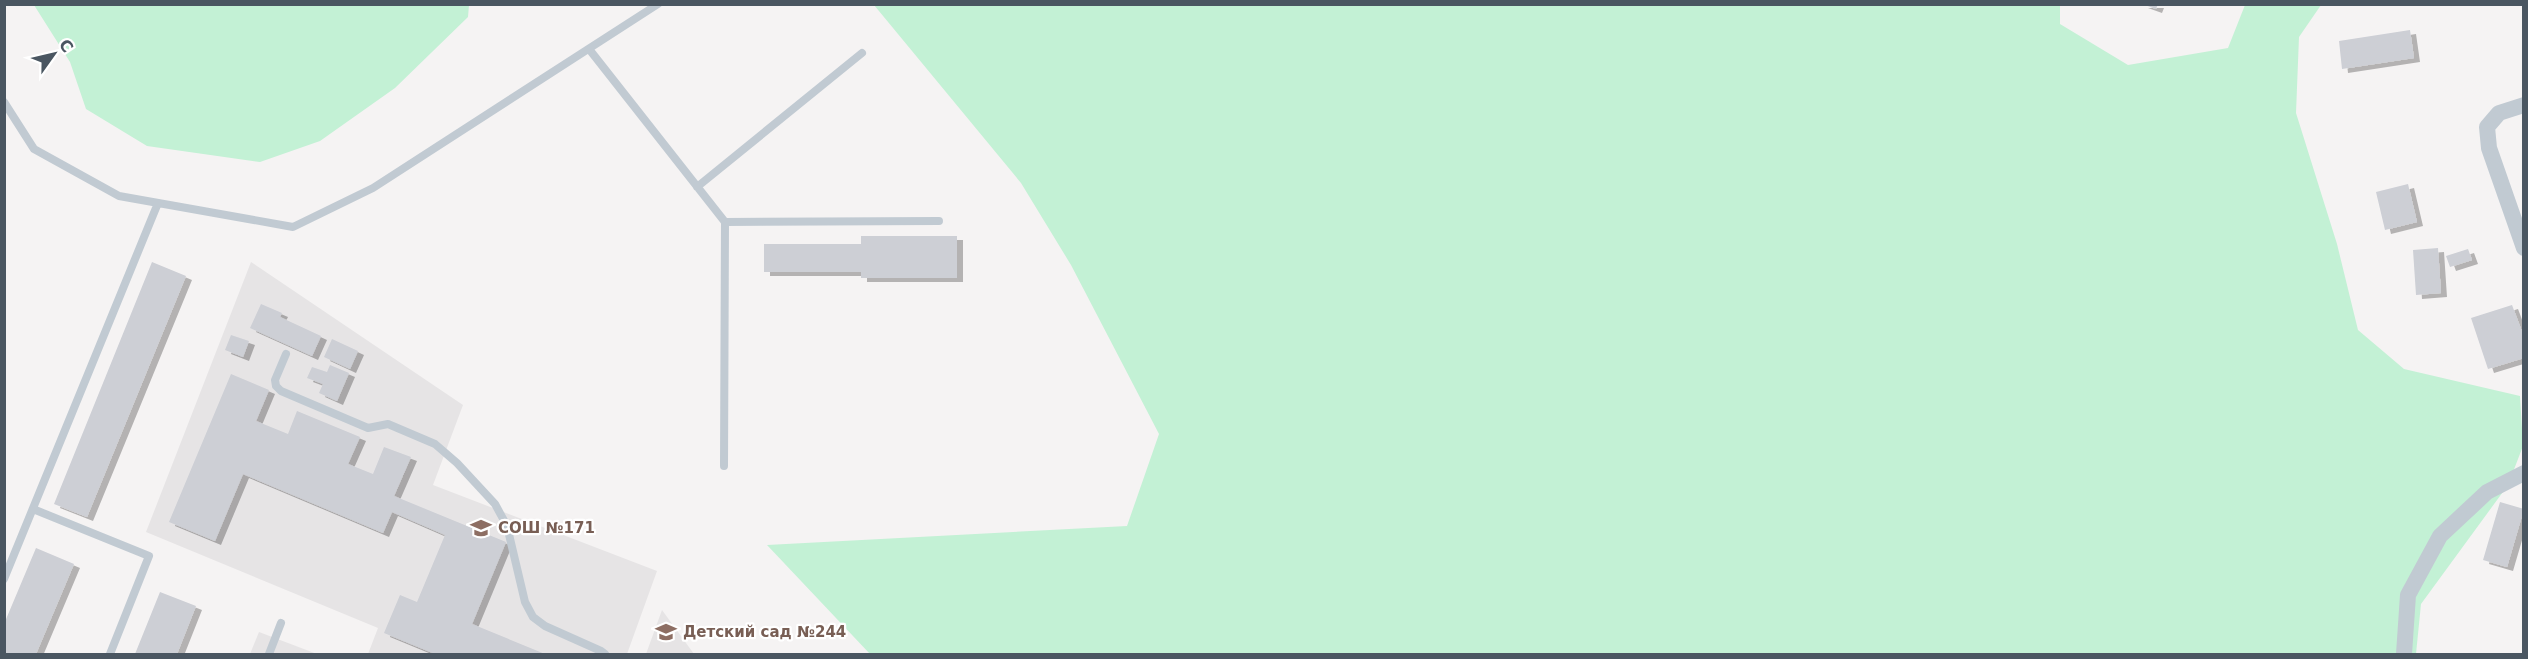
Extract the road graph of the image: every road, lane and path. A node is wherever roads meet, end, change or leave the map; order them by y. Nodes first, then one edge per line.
1 (658, 4) edge
2 (589, 49) junction
3 (862, 53) dead end
4 (4, 102) edge
5 (2523, 105) edge
6 (697, 187) junction
7 (158, 203) junction
8 (939, 221) dead end
9 (725, 222) junction
10 (2523, 248) edge
11 (286, 354) dead end
12 (724, 466) dead end
13 (2523, 473) edge
14 (33, 509) junction
15 (4, 579) edge
16 (281, 623) dead end
17 (110, 654) edge
18 (268, 654) edge
19 (605, 654) edge
20 (2404, 654) edge

1 - 2 lane
2 - 6 lane
2 - 7 lane
3 - 6 lane
4 - 7 lane
5 - 10 street
6 - 9 lane
7 - 14 lane
8 - 9 lane
9 - 12 lane
11 - 19 lane
13 - 20 street
14 - 15 lane
14 - 17 lane
16 - 18 lane

